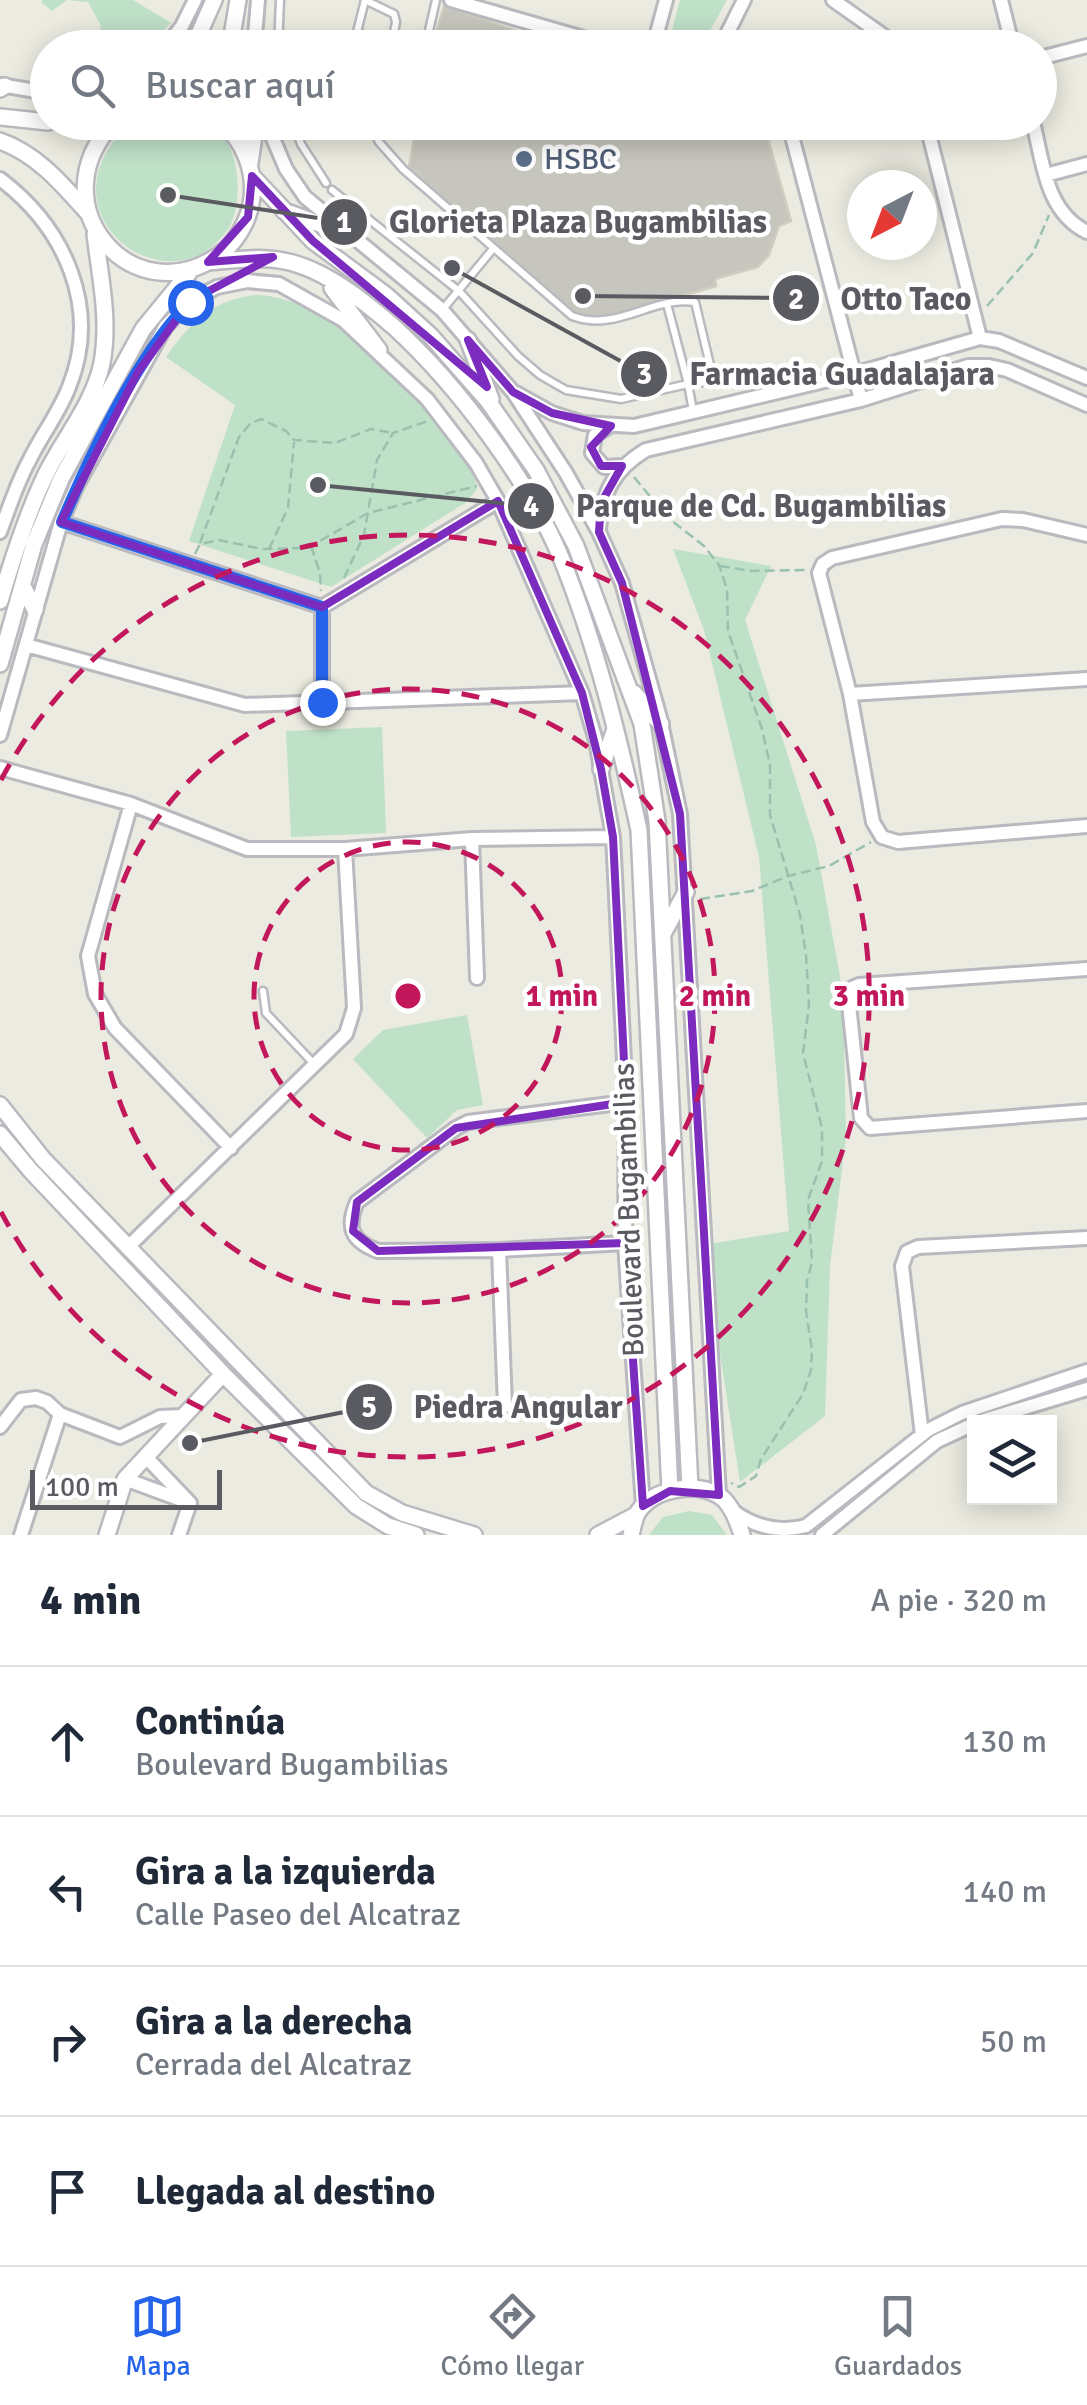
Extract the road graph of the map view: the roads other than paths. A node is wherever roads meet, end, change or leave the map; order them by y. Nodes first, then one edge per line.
1 (195, 0) edge
2 (214, 0) edge
3 (238, 0) edge
4 (258, 0) edge
5 (280, 0) edge
6 (365, 0) edge
7 (436, 0) edge
8 (450, 0) edge
9 (666, 0) edge
10 (744, 0) edge
11 (833, 0) edge
12 (1001, 0) edge
13 (179, 30) edge
14 (201, 30) edge
15 (233, 30) edge
16 (256, 30) edge
17 (279, 30) edge
18 (358, 30) edge
19 (394, 30) edge
20 (429, 30) edge
21 (555, 30) edge
22 (658, 30) edge
23 (729, 30) edge
24 (876, 30) edge
25 (1009, 30) edge
26 (1087, 46) edge
27 (1057, 54) edge
28 (2, 87) edge
29 (30, 91) edge
30 (0, 117) edge
31 (30, 120) edge
32 (98, 140) edge
33 (237, 140) edge
34 (254, 140) edge
35 (274, 140) edge
36 (300, 140) edge
37 (377, 140) edge
38 (793, 140) edge
39 (930, 140) edge
40 (1037, 140) edge
41 (1, 144) edge
42 (1087, 164) edge
43 (251, 171) junction
44 (1046, 175) junction
45 (0, 179) edge
46 (282, 210) junction
47 (88, 213) junction
48 (95, 230) junction
49 (1087, 232) edge
50 (350, 236) junction
51 (492, 250) junction
52 (208, 262) junction
53 (192, 269) junction
54 (324, 276) junction
55 (458, 291) junction
56 (667, 304) junction
57 (442, 310) junction
58 (980, 338) junction
59 (468, 340) junction
60 (379, 350) junction
61 (854, 374) junction
62 (1087, 378) edge
63 (688, 384) junction
64 (513, 392) junction
65 (861, 400) junction
66 (1087, 405) edge
67 (694, 412) junction
68 (498, 416) junction
69 (611, 426) junction
70 (622, 466) junction
71 (498, 500) junction
72 (62, 522) junction
73 (0, 532) edge
74 (599, 532) junction
75 (1087, 535) edge
76 (23, 586) junction
77 (0, 602) edge
78 (322, 607) junction
79 (35, 610) junction
80 (26, 645) junction
81 (0, 664) edge
82 (1087, 678) edge
83 (628, 685) junction
84 (582, 693) junction
85 (850, 694) junction
86 (322, 702) junction
87 (661, 724) junction
88 (616, 725) junction
89 (0, 735) edge
90 (0, 768) edge
91 (601, 768) junction
92 (131, 804) junction
93 (1087, 826) edge
94 (612, 836) junction
95 (472, 840) junction
96 (345, 849) junction
97 (686, 896) junction
98 (664, 932) junction
99 (1087, 969) edge
100 (477, 978) dead end
101 (263, 992) dead end
102 (316, 1066) junction
103 (626, 1102) junction
104 (0, 1105) edge
105 (1087, 1111) edge
106 (0, 1134) edge
107 (231, 1148) junction
108 (43, 1159) junction
109 (31, 1171) junction
110 (1087, 1238) edge
111 (625, 1244) junction
112 (128, 1248) junction
113 (499, 1250) junction
114 (1087, 1371) edge
115 (223, 1374) junction
116 (1087, 1389) edge
117 (505, 1406) dead end
118 (60, 1414) junction
119 (1002, 1415) edge
120 (182, 1416) junction
121 (0, 1427) edge
122 (967, 1427) edge
123 (922, 1435) junction
124 (145, 1456) junction
125 (125, 1479) junction
126 (690, 1488) junction
127 (670, 1491) junction
128 (719, 1495) junction
129 (190, 1502) junction
130 (640, 1510) junction
131 (733, 1511) junction
132 (782, 1532) edge
133 (21, 1535) edge
134 (107, 1535) edge
135 (179, 1535) edge
136 (416, 1535) edge
137 (474, 1535) edge
138 (598, 1535) edge
139 (631, 1535) edge
140 (742, 1535) edge
141 (822, 1535) edge

1 - 13 street
2 - 14 street
3 - 15 street
4 - 16 street
5 - 17 lane
6 - 18 lane
6 - 19 lane
7 - 20 lane
8 - 21 street
9 - 22 street
10 - 23 street
11 - 24 street
12 - 25 street
26 - 27 street
28 - 29 street
30 - 31 street
32 - 47 street
33 - 43 street, Boulevard Bugambilias
34 - 43 street
35 - 50 street
36 - 55 lane
37 - 51 lane
38 - 61 street
39 - 58 street
40 - 44 street
41 - 47 street
42 - 44 street
43 - 46 street, Boulevard Bugambilias
43 - 52 street
44 - 49 street
45 - 73 street
46 - 50 street
46 - 68 street, Boulevard Bugambilias
47 - 48 street
48 - 53 street
48 - 77 street
50 - 57 street
51 - 55 lane
51 - 56 lane
52 - 53 street
52 - 54 street, Boulevard Bugambilias
53 - 76 street
54 - 60 street
54 - 88 street, Boulevard Bugambilias
55 - 57 lane
55 - 63 lane
56 - 63 lane
56 - 63 lane
57 - 59 street
58 - 61 street
58 - 62 street
59 - 64 street
59 - 68 street
60 - 71 street, Boulevard Bugambilias
60 - 72 street, Boulevard Bugambilias
61 - 65 street
61 - 67 street
63 - 67 lane
64 - 69 street
64 - 74 street
65 - 66 street
65 - 70 street
67 - 69 street
68 - 83 street, Boulevard Bugambilias
69 - 70 street
70 - 74 street
71 - 78 street
71 - 84 street, Boulevard Bugambilias
72 - 78 street
72 - 79 street, Boulevard Bugambilias
74 - 87 street
75 - 85 street
76 - 79 street
76 - 81 street
78 - 86 street
79 - 80 street, Boulevard Bugambilias
80 - 86 street
80 - 89 street, Boulevard Bugambilias
82 - 85 street
83 - 87 street
83 - 98 street, Boulevard Bugambilias
84 - 86 street
84 - 91 street, Boulevard Bugambilias
85 - 93 street
87 - 97 street
88 - 91 street
88 - 127 street, Boulevard Bugambilias
90 - 92 street
91 - 94 street, Boulevard Bugambilias
92 - 96 street
92 - 107 street
94 - 95 street
94 - 103 street, Boulevard Bugambilias
95 - 96 street
95 - 100 street
96 - 102 street
97 - 98 street
97 - 128 street
98 - 126 street, Boulevard Bugambilias
99 - 105 street
101 - 102 lane
102 - 107 street
103 - 111 street, Boulevard Bugambilias
103 - 113 street
104 - 108 street
106 - 109 street
107 - 112 street
108 - 109 street
108 - 112 street
109 - 115 street
110 - 123 street
111 - 113 street
111 - 130 street, Boulevard Bugambilias
112 - 137 street
113 - 117 street
114 - 123 street
115 - 120 street
115 - 136 street
116 - 119 street
118 - 120 street
118 - 121 street
118 - 133 street
120 - 124 street
122 - 141 street
123 - 132 street
124 - 125 street
124 - 129 street
125 - 129 street
125 - 134 street
126 - 127 street
126 - 128 street
127 - 130 street
128 - 131 street
129 - 135 street
130 - 138 street
130 - 139 street
131 - 132 street
131 - 140 street

